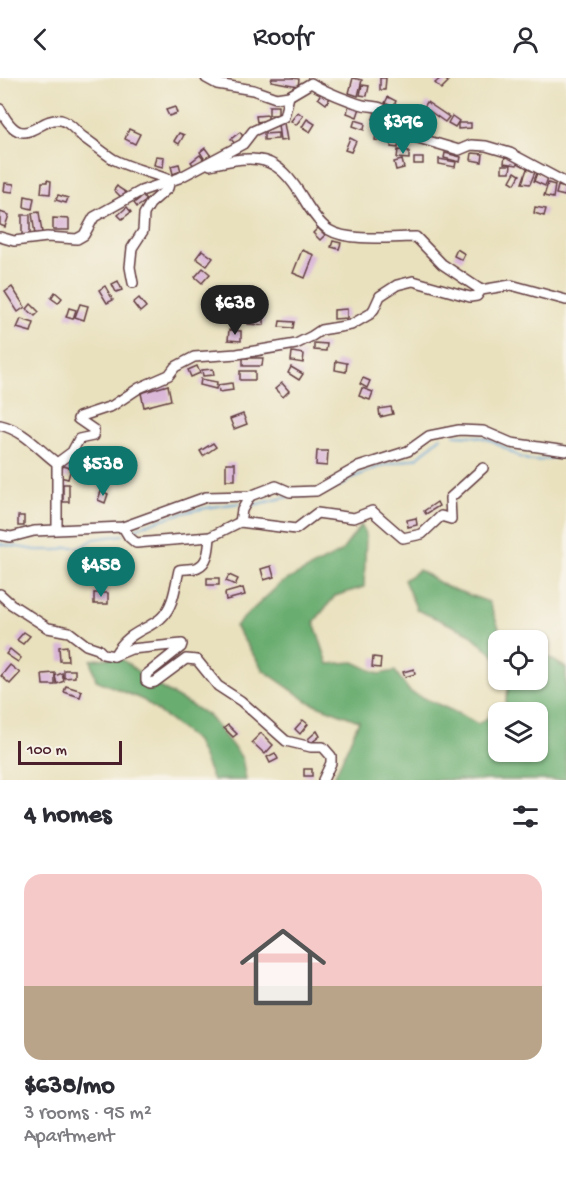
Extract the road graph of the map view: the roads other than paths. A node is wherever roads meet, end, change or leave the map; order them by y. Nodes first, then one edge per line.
1 (206, 78) edge
2 (289, 96) junction
3 (0, 109) edge
4 (197, 168) junction
5 (170, 180) junction
6 (566, 183) edge
7 (0, 237) edge
8 (133, 284) dead end
9 (481, 290) junction
10 (566, 300) edge
11 (0, 425) edge
12 (566, 451) edge
13 (57, 463) junction
14 (483, 468) dead end
15 (250, 496) junction
16 (240, 522) junction
17 (123, 527) junction
18 (57, 530) junction
19 (0, 536) edge
20 (210, 537) junction
21 (0, 594) edge
22 (114, 656) junction
23 (323, 780) edge

1 - 2 street
2 - 4 street
2 - 6 street
3 - 5 street
4 - 5 street
4 - 9 street
5 - 7 street
5 - 8 street
9 - 10 street
9 - 13 street
11 - 13 street
12 - 15 street
13 - 18 street
14 - 16 street
15 - 16 street
15 - 17 street
16 - 20 street
17 - 18 street
17 - 20 street
18 - 19 street
20 - 22 street
21 - 22 street
22 - 23 street

